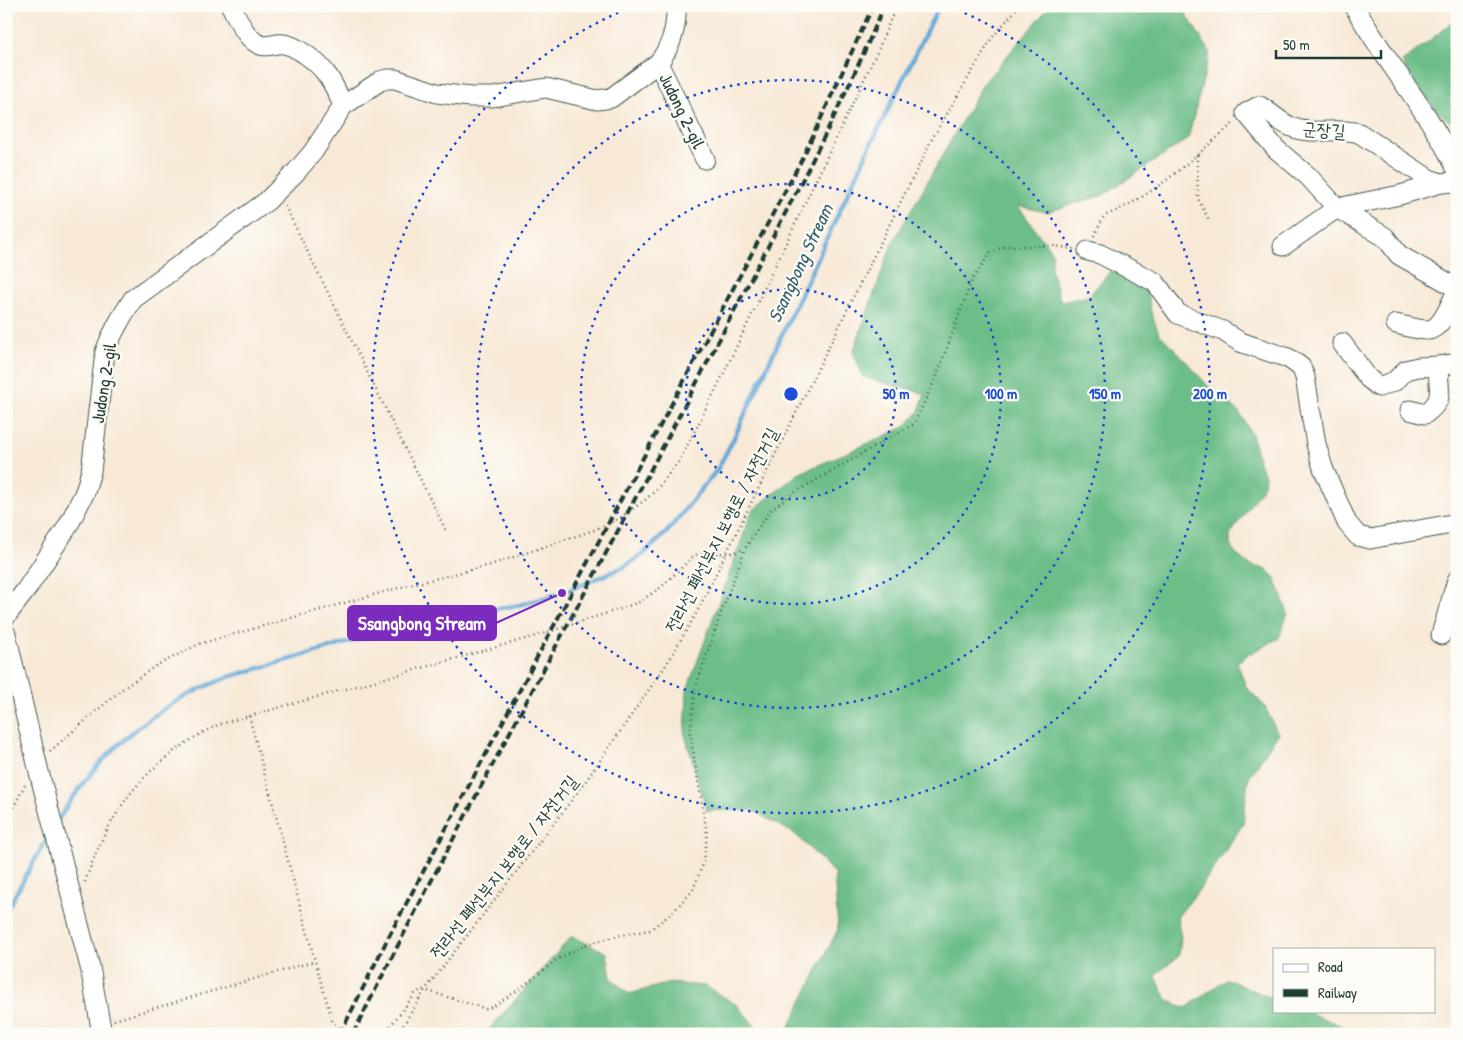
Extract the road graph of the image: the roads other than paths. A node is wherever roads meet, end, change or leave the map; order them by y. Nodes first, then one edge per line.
1 (231, 6) edge
2 (676, 6) edge
3 (1354, 6) edge
4 (658, 63) junction
5 (343, 106) junction
6 (705, 159) dead end
7 (1457, 170) edge
8 (1449, 182) edge
9 (1337, 208) junction
10 (1283, 246) dead end
11 (1088, 251) road end
12 (1457, 289) edge
13 (1396, 324) dead end
14 (1342, 343) dead end
15 (1448, 364) edge
16 (1410, 410) dead end
17 (1457, 523) edge
18 (1457, 580) edge
19 (6, 616) edge
20 (6, 634) edge
21 (1441, 634) dead end
22 (102, 1029) edge

1 - 5 street
2 - 4 street, Judong 2-gil
3 - 7 street
4 - 5 street, Judong 2-gil
4 - 6 street, Judong 2-gil
5 - 19 street, Judong 2-gil
8 - 9 street
8 - 9 street, 군장길
9 - 10 street
9 - 12 street
11 - 17 street
12 - 13 street
14 - 15 street
15 - 16 street
18 - 21 street
20 - 22 street

